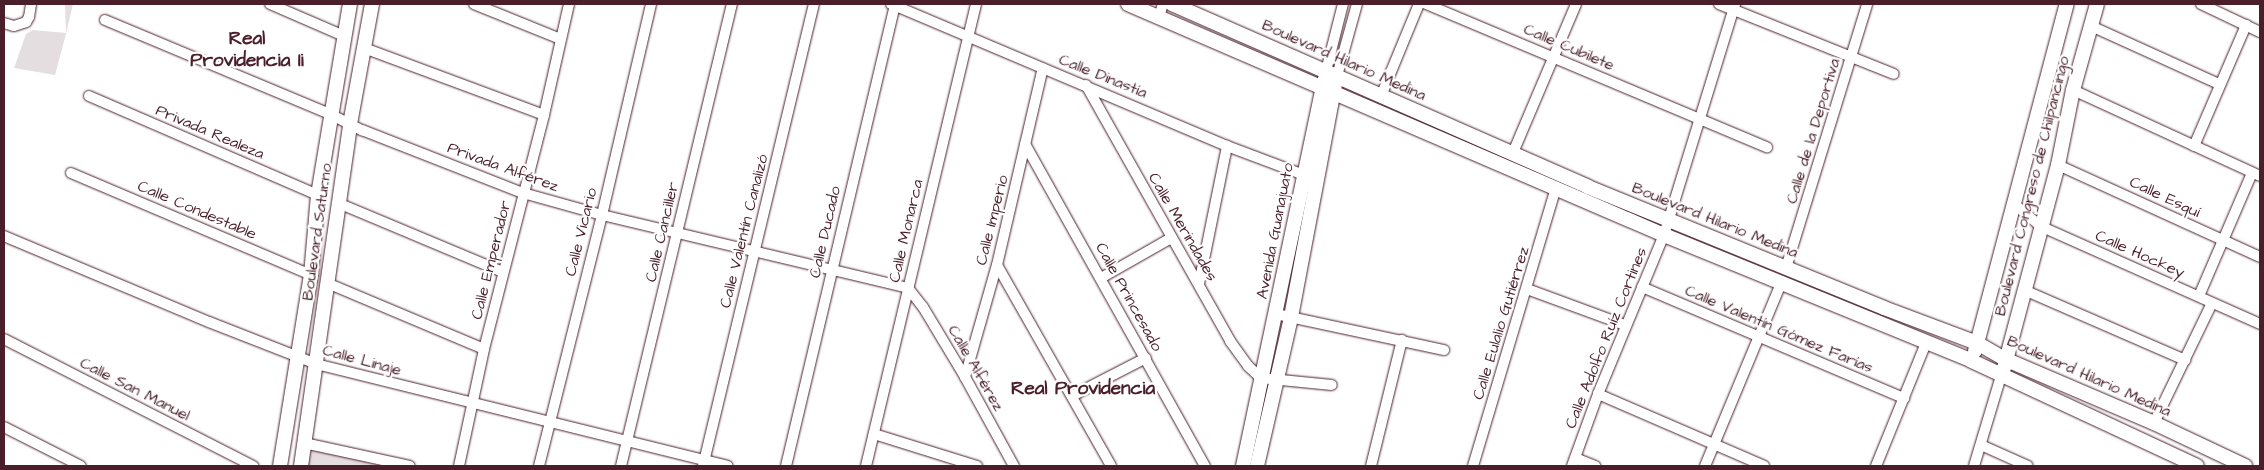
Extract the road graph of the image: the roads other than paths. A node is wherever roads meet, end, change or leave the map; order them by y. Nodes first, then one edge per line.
1 (31, 4) edge
2 (270, 4) edge
3 (350, 4) edge
4 (372, 4) edge
5 (474, 4) edge
6 (569, 4) edge
7 (651, 4) edge
8 (732, 4) edge
9 (814, 4) edge
10 (976, 4) edge
11 (1128, 4) edge
12 (1172, 4) edge
13 (1343, 4) edge
14 (1356, 4) edge
15 (1419, 4) edge
16 (1426, 4) edge
17 (1576, 4) edge
18 (1719, 4) edge
19 (1867, 4) edge
20 (2067, 4) edge
21 (2097, 4) edge
22 (2201, 4) edge
23 (893, 5) edge
24 (1734, 7) edge
25 (1161, 10) edge
26 (105, 20) dead end
27 (4, 23) edge
28 (2246, 25) junction
29 (2090, 26) junction
30 (2260, 32) edge
31 (969, 35) junction
32 (344, 36) junction
33 (560, 39) junction
34 (1269, 46) junction
35 (364, 48) junction
36 (1553, 56) junction
37 (1852, 57) junction
38 (1264, 62) junction
39 (1043, 68) junction
40 (1331, 73) junction
41 (1894, 74) dead end
42 (2219, 84) junction
43 (1086, 85) junction
44 (1328, 90) junction
45 (2073, 90) junction
46 (89, 96) dead end
47 (1381, 96) junction
48 (332, 115) junction
49 (544, 115) junction
50 (1700, 119) junction
51 (350, 124) junction
52 (1025, 144) junction
53 (1227, 146) junction
54 (2194, 146) junction
55 (1767, 147) dead end
56 (1512, 154) junction
57 (2058, 165) junction
58 (71, 173) dead end
59 (2256, 174) edge
60 (1304, 175) junction
61 (1556, 188) junction
62 (523, 194) junction
63 (318, 195) junction
64 (338, 203) junction
65 (2013, 203) junction
66 (602, 215) junction
67 (1669, 221) junction
68 (2040, 226) junction
69 (678, 232) junction
70 (1664, 235) junction
71 (4, 236) edge
72 (1171, 238) junction
73 (2223, 240) junction
74 (755, 250) junction
75 (2260, 257) edge
76 (997, 265) junction
77 (1786, 268) junction
78 (832, 269) junction
79 (503, 272) junction
80 (311, 276) junction
81 (1102, 278) junction
82 (1780, 283) junction
83 (327, 284) junction
84 (1199, 284) junction
85 (1642, 287) junction
86 (908, 288) junction
87 (1527, 289) junction
88 (2024, 290) junction
89 (2199, 296) junction
90 (2212, 302) junction
91 (1276, 314) junction
92 (1291, 318) junction
93 (2260, 324) edge
94 (1625, 325) junction
95 (1759, 338) junction
96 (4, 340) edge
97 (1402, 340) junction
98 (1926, 343) junction
99 (1977, 343) junction
100 (484, 349) junction
101 (1444, 350) dead end
102 (297, 358) junction
103 (1146, 358) junction
104 (2007, 360) junction
105 (2185, 360) junction
106 (1972, 361) junction
107 (316, 364) junction
108 (2001, 376) junction
109 (965, 377) junction
110 (1261, 378) junction
111 (1276, 379) junction
112 (1332, 385) dead end
113 (1598, 394) junction
114 (1072, 396) junction
115 (1904, 398) junction
116 (474, 402) junction
117 (549, 421) junction
118 (2154, 423) junction
119 (4, 427) edge
120 (874, 434) junction
121 (628, 440) junction
122 (304, 444) junction
123 (1714, 445) junction
124 (1981, 445) junction
125 (1573, 462) edge
126 (2176, 462) edge
127 (704, 463) edge
128 (81, 466) edge
129 (253, 466) edge
130 (280, 466) edge
131 (301, 466) edge
132 (410, 466) edge
133 (459, 466) edge
134 (539, 466) edge
135 (621, 466) edge
136 (728, 466) edge
137 (786, 466) edge
138 (866, 466) edge
139 (977, 466) edge
140 (1014, 466) edge
141 (1111, 466) edge
142 (1205, 466) edge
143 (1243, 466) edge
144 (1259, 466) edge
145 (1371, 466) edge
146 (1473, 466) edge
147 (1595, 466) edge
148 (1705, 466) edge
149 (1764, 466) edge
150 (1876, 466) edge
151 (1974, 466) edge
152 (2028, 466) edge
153 (2197, 466) edge
154 (2245, 466) edge

1 - 27 street
2 - 32 street
3 - 32 street, Boulevard Saturno
4 - 35 street, Boulevard Saturno
5 - 33 street
6 - 33 street, Calle Emperador
7 - 66 street, Calle Vicario
8 - 69 street, Calle Canciller
9 - 74 street, Calle Valentín Canalizó
10 - 31 street, Calle Monarca
11 - 25 street, Boulevard Hilario Medina
12 - 34 street, Boulevard Hilario Medina
13 - 40 street, Avenida Guanajuato
14 - 40 street, Avenida Guanajuato
15 - 47 street
16 - 36 street, Calle Cubilete
17 - 36 street
18 - 24 street
19 - 37 street, Calle de la Deportiva
20 - 65 street, Boulevard Congreso de Chilpancingo
21 - 29 street, Boulevard Congreso de Chilpancingo
22 - 28 street
23 - 31 street, Calle Dinastía
23 - 78 street, Calle Ducado
24 - 37 street
24 - 50 street, Calle Adolfo Ruíz Cortines
25 - 38 street, Boulevard Hilario Medina
26 - 48 street, Privada Alférez
28 - 30 street
28 - 42 street
29 - 42 street
29 - 45 street, Boulevard Congreso de Chilpancingo
31 - 39 street, Calle Dinastía
31 - 86 street, Calle Monarca
32 - 48 street, Boulevard Saturno
33 - 49 street, Calle Emperador
34 - 38 street
34 - 40 street, Boulevard Hilario Medina
35 - 49 street
35 - 51 street, Boulevard Saturno
36 - 50 street, Calle Cubilete
36 - 56 street
37 - 41 street
37 - 77 street, Calle de la Deportiva
38 - 44 street, Boulevard Hilario Medina
39 - 43 street, Calle Dinastía
39 - 52 street, Calle Imperio
40 - 44 street, Avenida Guanajuato
40 - 47 street, Boulevard Hilario Medina
42 - 54 street
43 - 53 street, Calle Dinastía
43 - 72 street, Calle Merindades
44 - 60 street, Avenida Guanajuato
44 - 61 street, Boulevard Hilario Medina
44 - 92 street, Avenida Guanajuato
45 - 54 street
45 - 57 street, Boulevard Congreso de Chilpancingo
46 - 63 street, Privada Realeza
47 - 56 street, Boulevard Hilario Medina
48 - 51 street, Privada Alférez
48 - 63 street, Boulevard Saturno
49 - 62 street, Calle Emperador
50 - 55 street, Calle Cubilete
50 - 67 street, Calle Adolfo Ruíz Cortines
51 - 62 street, Privada Alférez
51 - 64 street, Boulevard Saturno
52 - 76 street, Calle Imperio
52 - 81 street, Calle Princesado
53 - 60 street, Calle Dinastía
53 - 84 street
54 - 59 street
56 - 67 street, Boulevard Hilario Medina
57 - 68 street, Boulevard Congreso de Chilpancingo
57 - 73 street, Calle Esquí
58 - 80 street, Calle Condestable
59 - 73 street
60 - 91 street, Avenida Guanajuato
61 - 70 street, Boulevard Hilario Medina
61 - 87 street, Calle Eulalio Gutiérrez
62 - 66 street, Privada Alférez
62 - 79 street, Calle Emperador
63 - 80 street, Boulevard Saturno
64 - 79 street
64 - 83 street, Boulevard Saturno
65 - 68 street, Calle Hockey
65 - 99 street, Boulevard Congreso de Chilpancingo
66 - 69 street, Privada Alférez
66 - 117 street, Calle Vicario
67 - 70 street, Calle Adolfo Ruíz Cortines
67 - 77 street, Boulevard Hilario Medina
68 - 88 street, Boulevard Congreso de Chilpancingo
68 - 89 street, Calle Hockey
69 - 74 street, Privada Alférez
69 - 121 street, Calle Canciller
70 - 82 street, Boulevard Hilario Medina
70 - 85 street, Calle Adolfo Ruíz Cortines
71 - 102 street, Calle Linaje
72 - 81 street
72 - 84 street, Calle Merindades
73 - 75 street, Calle Esquí
73 - 89 street
74 - 78 street, Privada Alférez
74 - 127 street, Calle Valentín Canalizó
76 - 109 street, Calle Imperio
76 - 114 street
77 - 99 street, Boulevard Hilario Medina
78 - 86 street, Privada Alférez
78 - 137 street, Calle Ducado
79 - 100 street, Calle Emperador
80 - 102 street, Boulevard Saturno
81 - 103 street, Calle Princesado
82 - 95 street
82 - 98 street, Boulevard Hilario Medina
83 - 100 street
83 - 107 street, Boulevard Saturno
84 - 110 street, Calle Merindades
85 - 94 street, Calle Adolfo Ruíz Cortines
85 - 95 street, Calle Valentín Gómez Farías
86 - 109 street, Calle Alférez
86 - 120 street, Calle Monarca
87 - 94 street
87 - 146 street, Calle Eulalio Gutiérrez
88 - 104 street, Boulevard Congreso de Chilpancingo
88 - 105 street
89 - 90 street, Calle Hockey
90 - 93 street, Calle Hockey
90 - 105 street
91 - 92 street
91 - 110 street, Avenida Guanajuato
92 - 97 street
92 - 111 street, Avenida Guanajuato
94 - 113 street, Calle Adolfo Ruíz Cortines
95 - 115 street, Calle Valentín Gómez Farías
95 - 123 street
96 - 129 street, Calle San Manuel
97 - 101 street
97 - 145 street
98 - 106 street, Boulevard Hilario Medina
98 - 115 street
99 - 104 street, Boulevard Hilario Medina
99 - 106 street, Boulevard Congreso de Chilpancingo
100 - 116 street, Calle Emperador
102 - 107 street, Calle Linaje
102 - 130 street, Boulevard Saturno
103 - 114 street
103 - 142 street, Calle Princesado
104 - 108 street, Boulevard Congreso de Chilpancingo
104 - 118 street, Boulevard Hilario Medina
105 - 118 street
106 - 108 street, Boulevard Hilario Medina
107 - 116 street, Calle Linaje
107 - 122 street, Boulevard Saturno
108 - 124 street
108 - 126 street, Boulevard Hilario Medina
109 - 140 street, Calle Alférez
110 - 111 street
110 - 143 street, Avenida Guanajuato
111 - 112 street
111 - 144 street, Avenida Guanajuato
113 - 123 street
113 - 125 street, Calle Adolfo Ruíz Cortines
114 - 141 street
115 - 150 street
116 - 117 street, Calle Linaje
116 - 133 street, Calle Emperador
117 - 121 street, Calle Linaje
117 - 134 street, Calle Vicario
118 - 154 street, Boulevard Hilario Medina
119 - 128 street
120 - 138 street, Calle Monarca
120 - 139 street
121 - 127 street, Calle Linaje
121 - 135 street, Calle Canciller
122 - 131 street, Boulevard Saturno
122 - 132 street
123 - 148 street
123 - 149 street
124 - 151 street
124 - 152 street
125 - 147 street
126 - 153 street, Boulevard Hilario Medina
127 - 136 street, Calle Linaje

